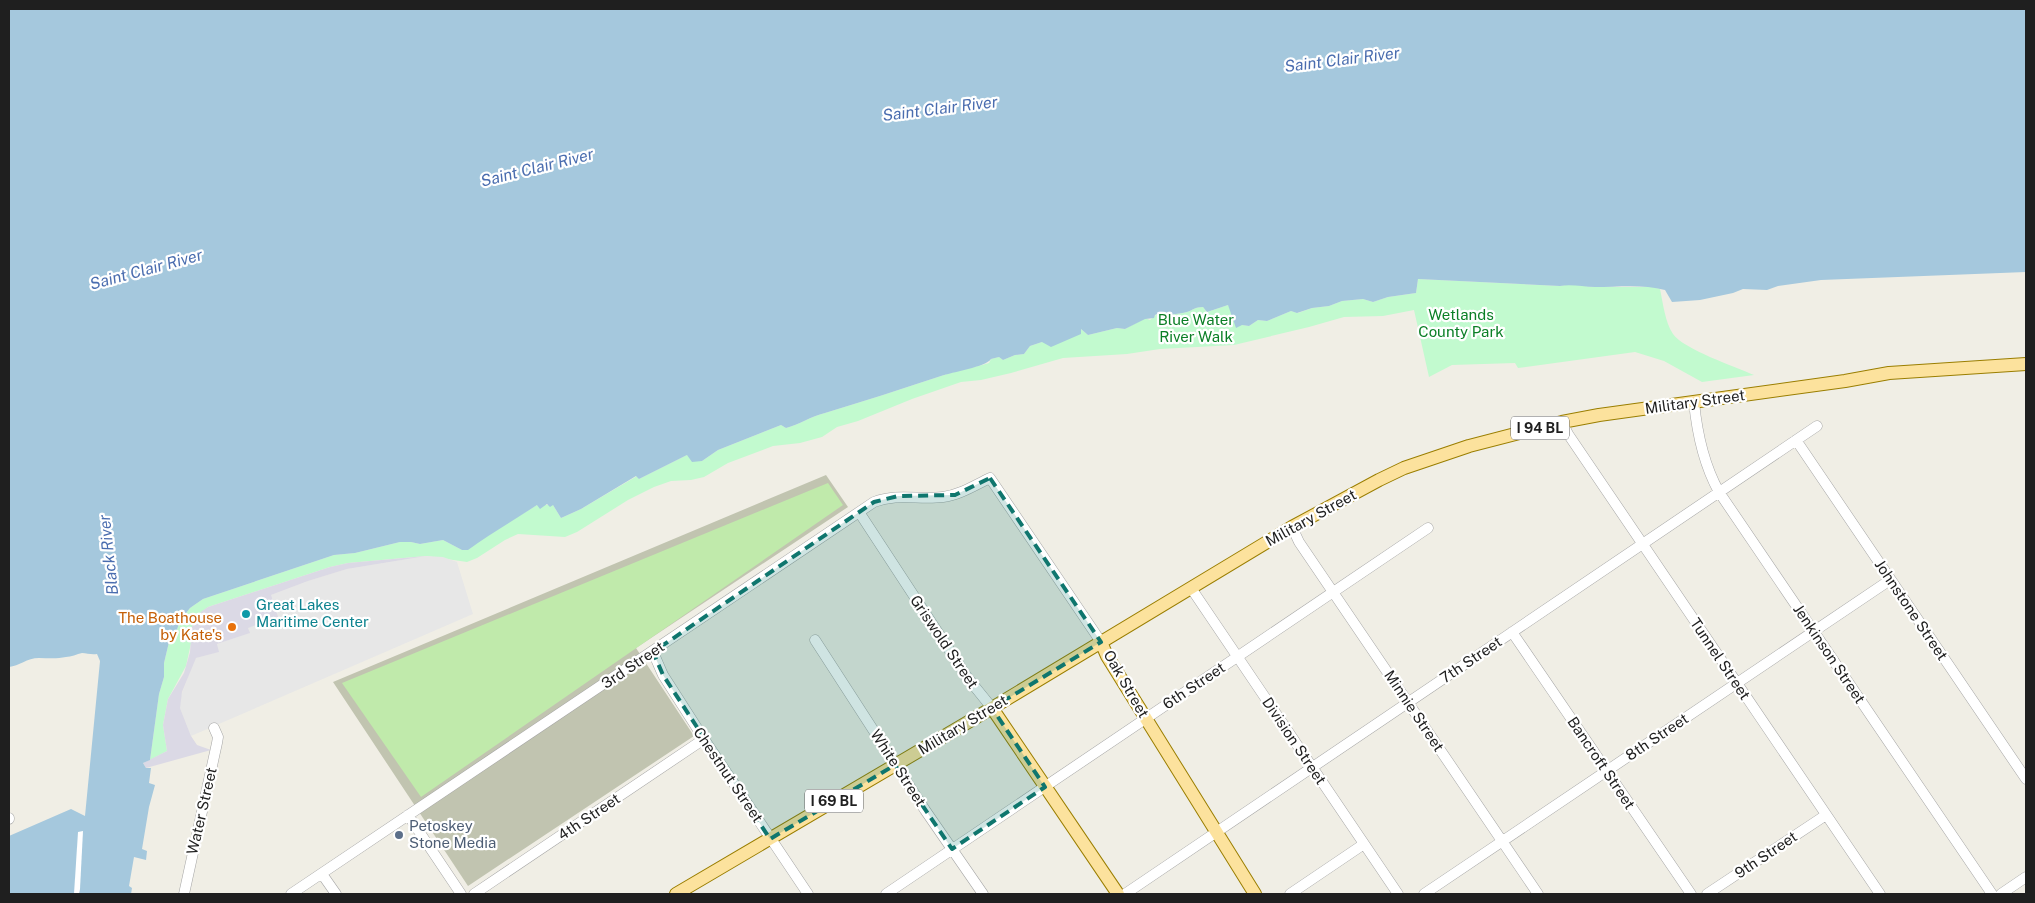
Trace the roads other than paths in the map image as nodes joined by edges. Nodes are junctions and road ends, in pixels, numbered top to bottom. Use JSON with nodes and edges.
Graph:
{"nodes":[{"id":1,"x":2026,"y":364,"type":"edge"},
{"id":2,"x":1694,"y":402,"type":"junction"},
{"id":3,"x":1562,"y":422,"type":"junction"},
{"id":4,"x":1817,"y":426,"type":"dead end"},
{"id":5,"x":1796,"y":440,"type":"junction"},
{"id":6,"x":990,"y":478,"type":"joint"},
{"id":7,"x":1719,"y":492,"type":"junction"},
{"id":8,"x":859,"y":512,"type":"junction"},
{"id":9,"x":1292,"y":528,"type":"junction"},
{"id":10,"x":1428,"y":528,"type":"dead end"},
{"id":11,"x":1642,"y":544,"type":"junction"},
{"id":12,"x":1890,"y":580,"type":"junction"},
{"id":13,"x":1191,"y":588,"type":"junction"},
{"id":14,"x":1333,"y":592,"type":"junction"},
{"id":15,"x":1512,"y":632,"type":"junction"},
{"id":16,"x":1813,"y":632,"type":"junction"},
{"id":17,"x":815,"y":640,"type":"dead end"},
{"id":18,"x":1101,"y":642,"type":"junction"},
{"id":19,"x":653,"y":652,"type":"junction"},
{"id":20,"x":1237,"y":657,"type":"junction"},
{"id":21,"x":1737,"y":683,"type":"junction"},
{"id":22,"x":1408,"y":702,"type":"junction"},
{"id":23,"x":992,"y":708,"type":"junction"},
{"id":24,"x":1146,"y":719,"type":"junction"},
{"id":25,"x":214,"y":728,"type":"dead end"},
{"id":26,"x":704,"y":739,"type":"junction"},
{"id":27,"x":895,"y":765,"type":"junction"},
{"id":28,"x":1312,"y":767,"type":"junction"},
{"id":29,"x":1606,"y":771,"type":"junction"},
{"id":30,"x":2026,"y":779,"type":"edge"},
{"id":31,"x":1045,"y":787,"type":"junction"},
{"id":32,"x":408,"y":815,"type":"junction"},
{"id":33,"x":1826,"y":815,"type":"junction"},
{"id":34,"x":1216,"y":833,"type":"junction"},
{"id":35,"x":770,"y":839,"type":"junction"},
{"id":36,"x":1502,"y":842,"type":"junction"},
{"id":37,"x":1364,"y":844,"type":"junction"},
{"id":38,"x":952,"y":849,"type":"junction"},
{"id":39,"x":322,"y":874,"type":"junction"},
{"id":40,"x":2026,"y":877,"type":"edge"},
{"id":41,"x":184,"y":894,"type":"edge"},
{"id":42,"x":291,"y":894,"type":"edge"},
{"id":43,"x":336,"y":894,"type":"edge"},
{"id":44,"x":461,"y":894,"type":"edge"},
{"id":45,"x":474,"y":894,"type":"edge"},
{"id":46,"x":676,"y":894,"type":"edge"},
{"id":47,"x":808,"y":894,"type":"edge"},
{"id":48,"x":886,"y":894,"type":"edge"},
{"id":49,"x":983,"y":894,"type":"edge"},
{"id":50,"x":1118,"y":894,"type":"edge"},
{"id":51,"x":1124,"y":894,"type":"edge"},
{"id":52,"x":1254,"y":894,"type":"edge"},
{"id":53,"x":1290,"y":894,"type":"edge"},
{"id":54,"x":1398,"y":894,"type":"edge"},
{"id":55,"x":1424,"y":894,"type":"edge"},
{"id":56,"x":1538,"y":894,"type":"edge"},
{"id":57,"x":1691,"y":894,"type":"edge"},
{"id":58,"x":1707,"y":894,"type":"edge"},
{"id":59,"x":1880,"y":894,"type":"edge"},
{"id":60,"x":1992,"y":894,"type":"edge"},
{"id":61,"x":2001,"y":894,"type":"edge"}],
"edges":[{"from":1,"to":2,"type":"main road","name":"Military Street","number":"I 94 BL"},
{"from":2,"to":3,"type":"main road","name":"Military Street","number":"I 94 BL"},
{"from":2,"to":7,"type":"street","name":"Jenkinson Street"},
{"from":3,"to":9,"type":"main road","name":"Military Street","number":"I 94 BL"},
{"from":3,"to":11,"type":"street","name":"Tunnel Street"},
{"from":4,"to":5,"type":"street","name":"7th Street"},
{"from":5,"to":7,"type":"street","name":"7th Street"},
{"from":5,"to":12,"type":"street","name":"Johnstone Street"},
{"from":6,"to":8,"type":"street","name":"3rd Street"},
{"from":6,"to":18,"type":"street","name":"Oak Street"},
{"from":7,"to":11,"type":"street","name":"7th Street"},
{"from":7,"to":16,"type":"street","name":"Jenkinson Street"},
{"from":8,"to":19,"type":"street","name":"3rd Street"},
{"from":8,"to":23,"type":"street","name":"Griswold Street"},
{"from":9,"to":13,"type":"main road","name":"Military Street","number":"I 94 BL"},
{"from":9,"to":14,"type":"street","name":"Minnie Street"},
{"from":10,"to":14,"type":"street","name":"6th Street"},
{"from":11,"to":15,"type":"street","name":"7th Street"},
{"from":11,"to":21,"type":"street","name":"Tunnel Street"},
{"from":12,"to":16,"type":"street","name":"8th Street"},
{"from":12,"to":30,"type":"street","name":"Johnstone Street"},
{"from":13,"to":18,"type":"main road","name":"Military Street","number":"I 94 BL"},
{"from":13,"to":20,"type":"street","name":"Division Street"},
{"from":14,"to":20,"type":"street","name":"6th Street"},
{"from":14,"to":22,"type":"street","name":"Minnie Street"},
{"from":15,"to":22,"type":"street","name":"7th Street"},
{"from":15,"to":29,"type":"street","name":"Bancroft Street"},
{"from":16,"to":21,"type":"street","name":"8th Street"},
{"from":16,"to":60,"type":"street","name":"Jenkinson Street"},
{"from":17,"to":27,"type":"street","name":"White Street"},
{"from":18,"to":23,"type":"main road","name":"Military Street","number":"I 69 BL"},
{"from":18,"to":24,"type":"main road","name":"Oak Street"},
{"from":19,"to":26,"type":"street","name":"Chestnut Street"},
{"from":19,"to":32,"type":"street","name":"3rd Street"},
{"from":20,"to":24,"type":"street","name":"6th Street"},
{"from":20,"to":28,"type":"street","name":"Division Street"},
{"from":21,"to":29,"type":"street","name":"8th Street"},
{"from":21,"to":33,"type":"street","name":"Tunnel Street"},
{"from":22,"to":28,"type":"street","name":"7th Street"},
{"from":22,"to":36,"type":"street","name":"Minnie Street"},
{"from":23,"to":27,"type":"main road","name":"Military Street","number":"I 69 BL"},
{"from":23,"to":31,"type":"main road","name":"Griswold Street"},
{"from":24,"to":31,"type":"street","name":"6th Street"},
{"from":24,"to":34,"type":"main road","name":"Oak Street"},
{"from":25,"to":41,"type":"street","name":"Water Street"},
{"from":26,"to":35,"type":"street","name":"Chestnut Street"},
{"from":26,"to":45,"type":"street","name":"4th Street"},
{"from":27,"to":35,"type":"main road","name":"Military Street","number":"I 69 BL"},
{"from":27,"to":38,"type":"street","name":"White Street"},
{"from":28,"to":34,"type":"street","name":"7th Street"},
{"from":28,"to":37,"type":"street","name":"Division Street"},
{"from":29,"to":36,"type":"street","name":"8th Street"},
{"from":29,"to":57,"type":"street","name":"Bancroft Street"},
{"from":31,"to":38,"type":"street","name":"6th Street"},
{"from":31,"to":50,"type":"main road","name":"Griswold Street"},
{"from":32,"to":39,"type":"street","name":"3rd Street"},
{"from":32,"to":44,"type":"street"},
{"from":33,"to":58,"type":"street","name":"9th Street"},
{"from":33,"to":59,"type":"street","name":"Tunnel Street"},
{"from":34,"to":51,"type":"street","name":"7th Street"},
{"from":34,"to":52,"type":"main road","name":"Oak Street"},
{"from":35,"to":46,"type":"main road","name":"Military Street","number":"I 69 BL"},
{"from":35,"to":47,"type":"street","name":"Chestnut Street"},
{"from":36,"to":55,"type":"street","name":"8th Street"},
{"from":36,"to":56,"type":"street","name":"Minnie Street"},
{"from":37,"to":53,"type":"street"},
{"from":37,"to":54,"type":"street","name":"Division Street"},
{"from":38,"to":48,"type":"street","name":"6th Street"},
{"from":38,"to":49,"type":"street","name":"White Street"},
{"from":39,"to":42,"type":"street","name":"3rd Street"},
{"from":39,"to":43,"type":"street"},
{"from":40,"to":61,"type":"street"}]}
